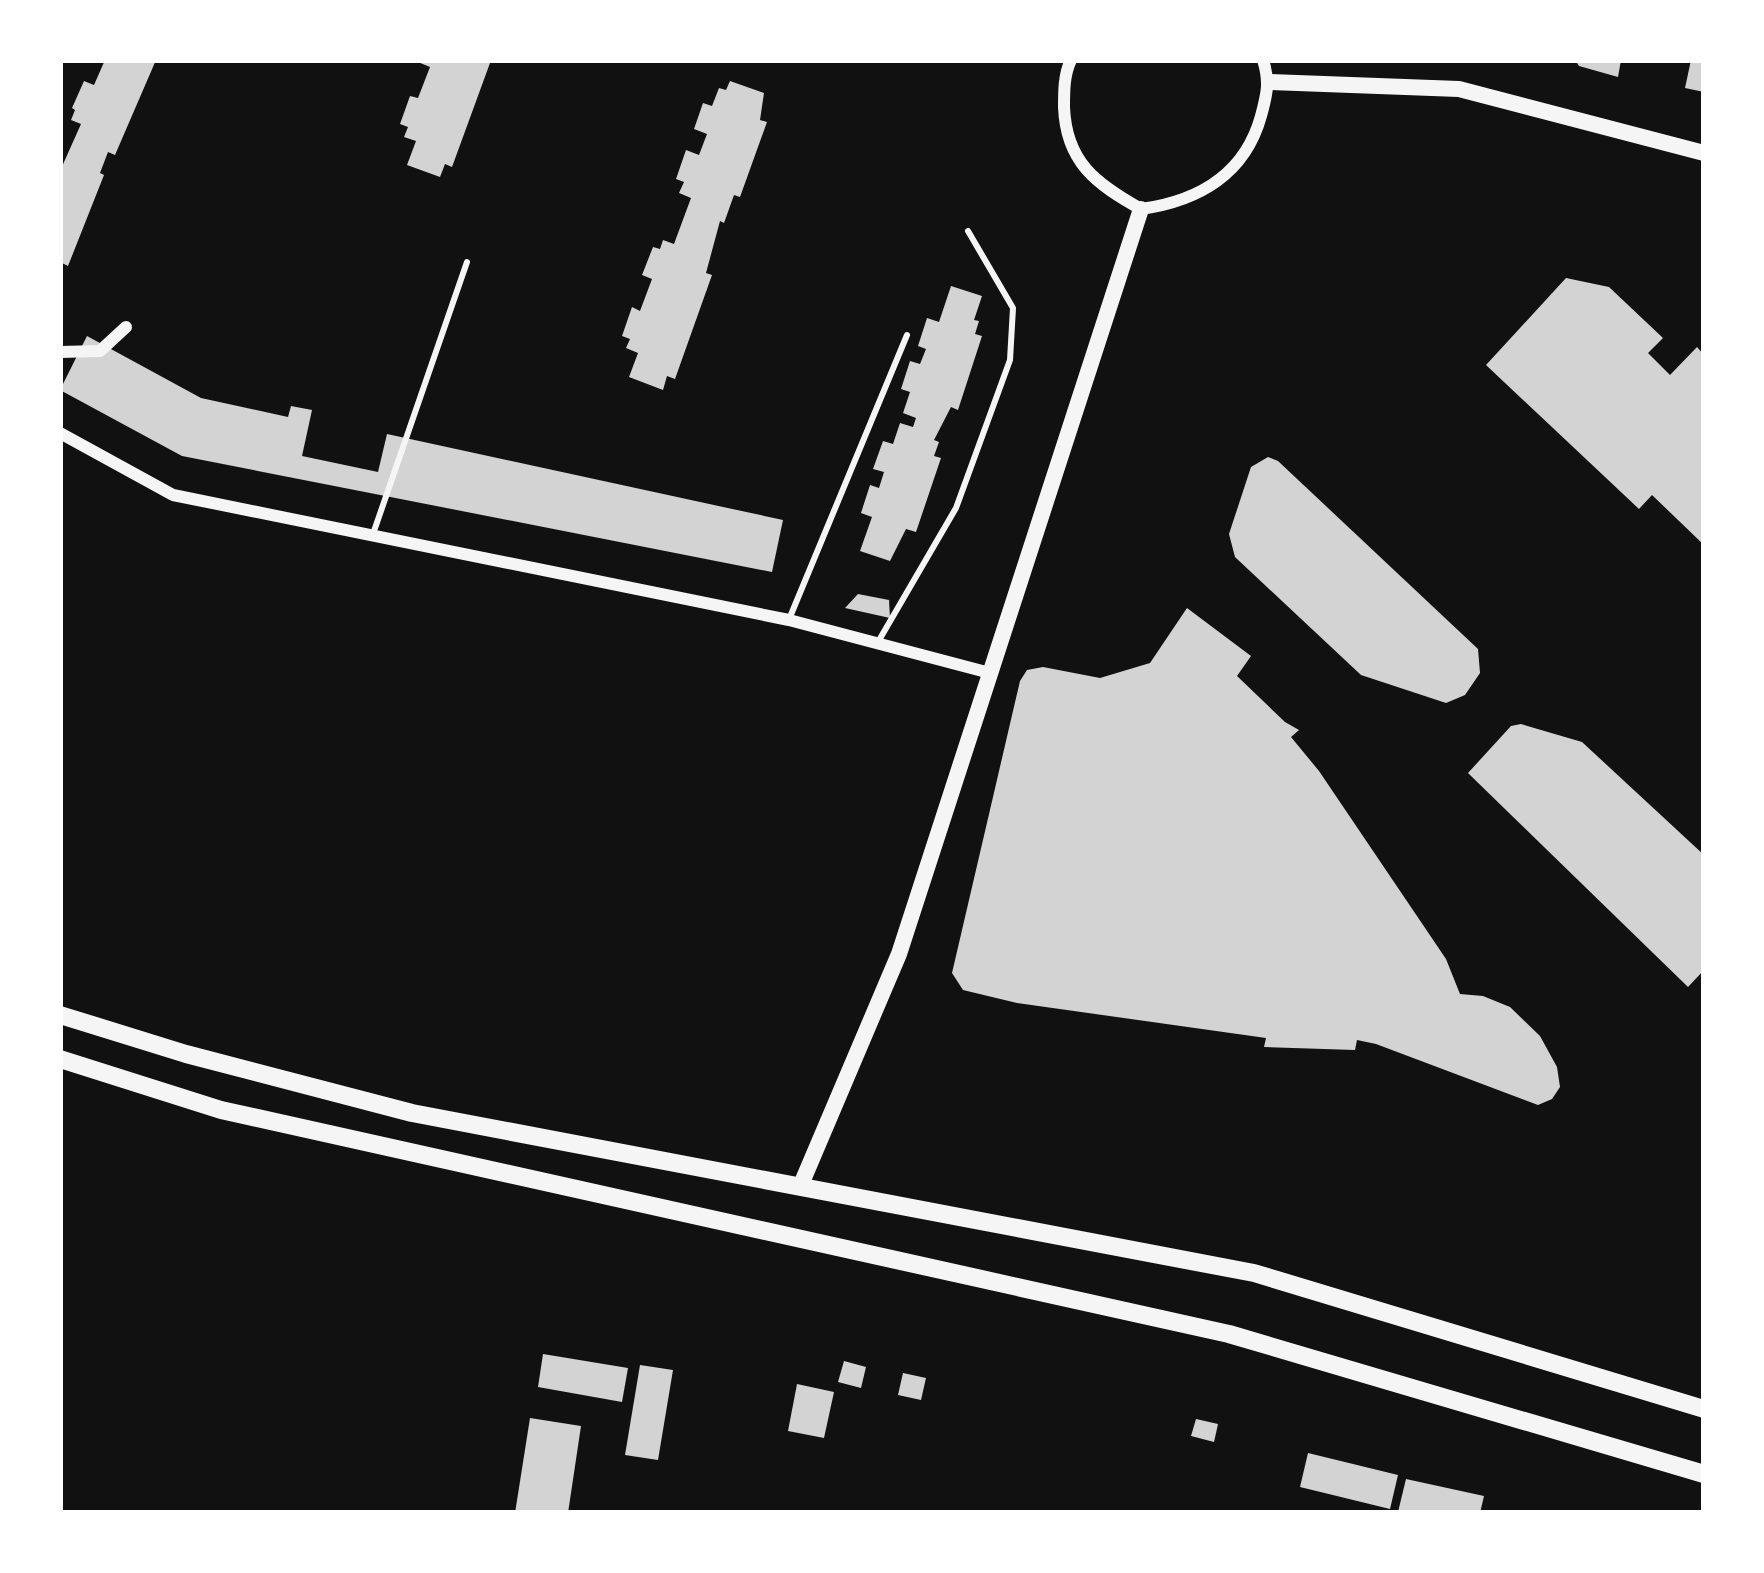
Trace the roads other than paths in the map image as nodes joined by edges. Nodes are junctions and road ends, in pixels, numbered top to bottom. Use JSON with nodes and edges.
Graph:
{"nodes":[{"id":1,"x":1071,"y":60,"type":"edge"},
{"id":2,"x":1263,"y":60,"type":"edge"},
{"id":3,"x":1270,"y":82,"type":"junction"},
{"id":4,"x":1704,"y":154,"type":"edge"},
{"id":5,"x":1141,"y":209,"type":"junction"},
{"id":6,"x":968,"y":231,"type":"dead end"},
{"id":7,"x":467,"y":262,"type":"dead end"},
{"id":8,"x":126,"y":327,"type":"dead end"},
{"id":9,"x":908,"y":335,"type":"dead end"},
{"id":10,"x":60,"y":352,"type":"edge"},
{"id":11,"x":60,"y":433,"type":"edge"},
{"id":12,"x":373,"y":534,"type":"junction"},
{"id":13,"x":789,"y":620,"type":"junction"},
{"id":14,"x":878,"y":642,"type":"junction"},
{"id":15,"x":990,"y":673,"type":"junction"},
{"id":16,"x":60,"y":1015,"type":"edge"},
{"id":17,"x":60,"y":1059,"type":"edge"},
{"id":18,"x":800,"y":1187,"type":"junction"},
{"id":19,"x":1704,"y":1409,"type":"edge"},
{"id":20,"x":1704,"y":1474,"type":"edge"}],
"edges":[{"from":1,"to":5,"type":"street"},
{"from":2,"to":3,"type":"street"},
{"from":3,"to":4,"type":"street"},
{"from":3,"to":5,"type":"street"},
{"from":5,"to":15,"type":"street"},
{"from":6,"to":14,"type":"lane"},
{"from":7,"to":12,"type":"lane"},
{"from":8,"to":10,"type":"street"},
{"from":9,"to":13,"type":"lane"},
{"from":11,"to":12,"type":"street"},
{"from":12,"to":13,"type":"street"},
{"from":13,"to":14,"type":"street"},
{"from":14,"to":15,"type":"street"},
{"from":15,"to":18,"type":"street"},
{"from":16,"to":18,"type":"main road"},
{"from":17,"to":20,"type":"main road"},
{"from":18,"to":19,"type":"main road"}]}
